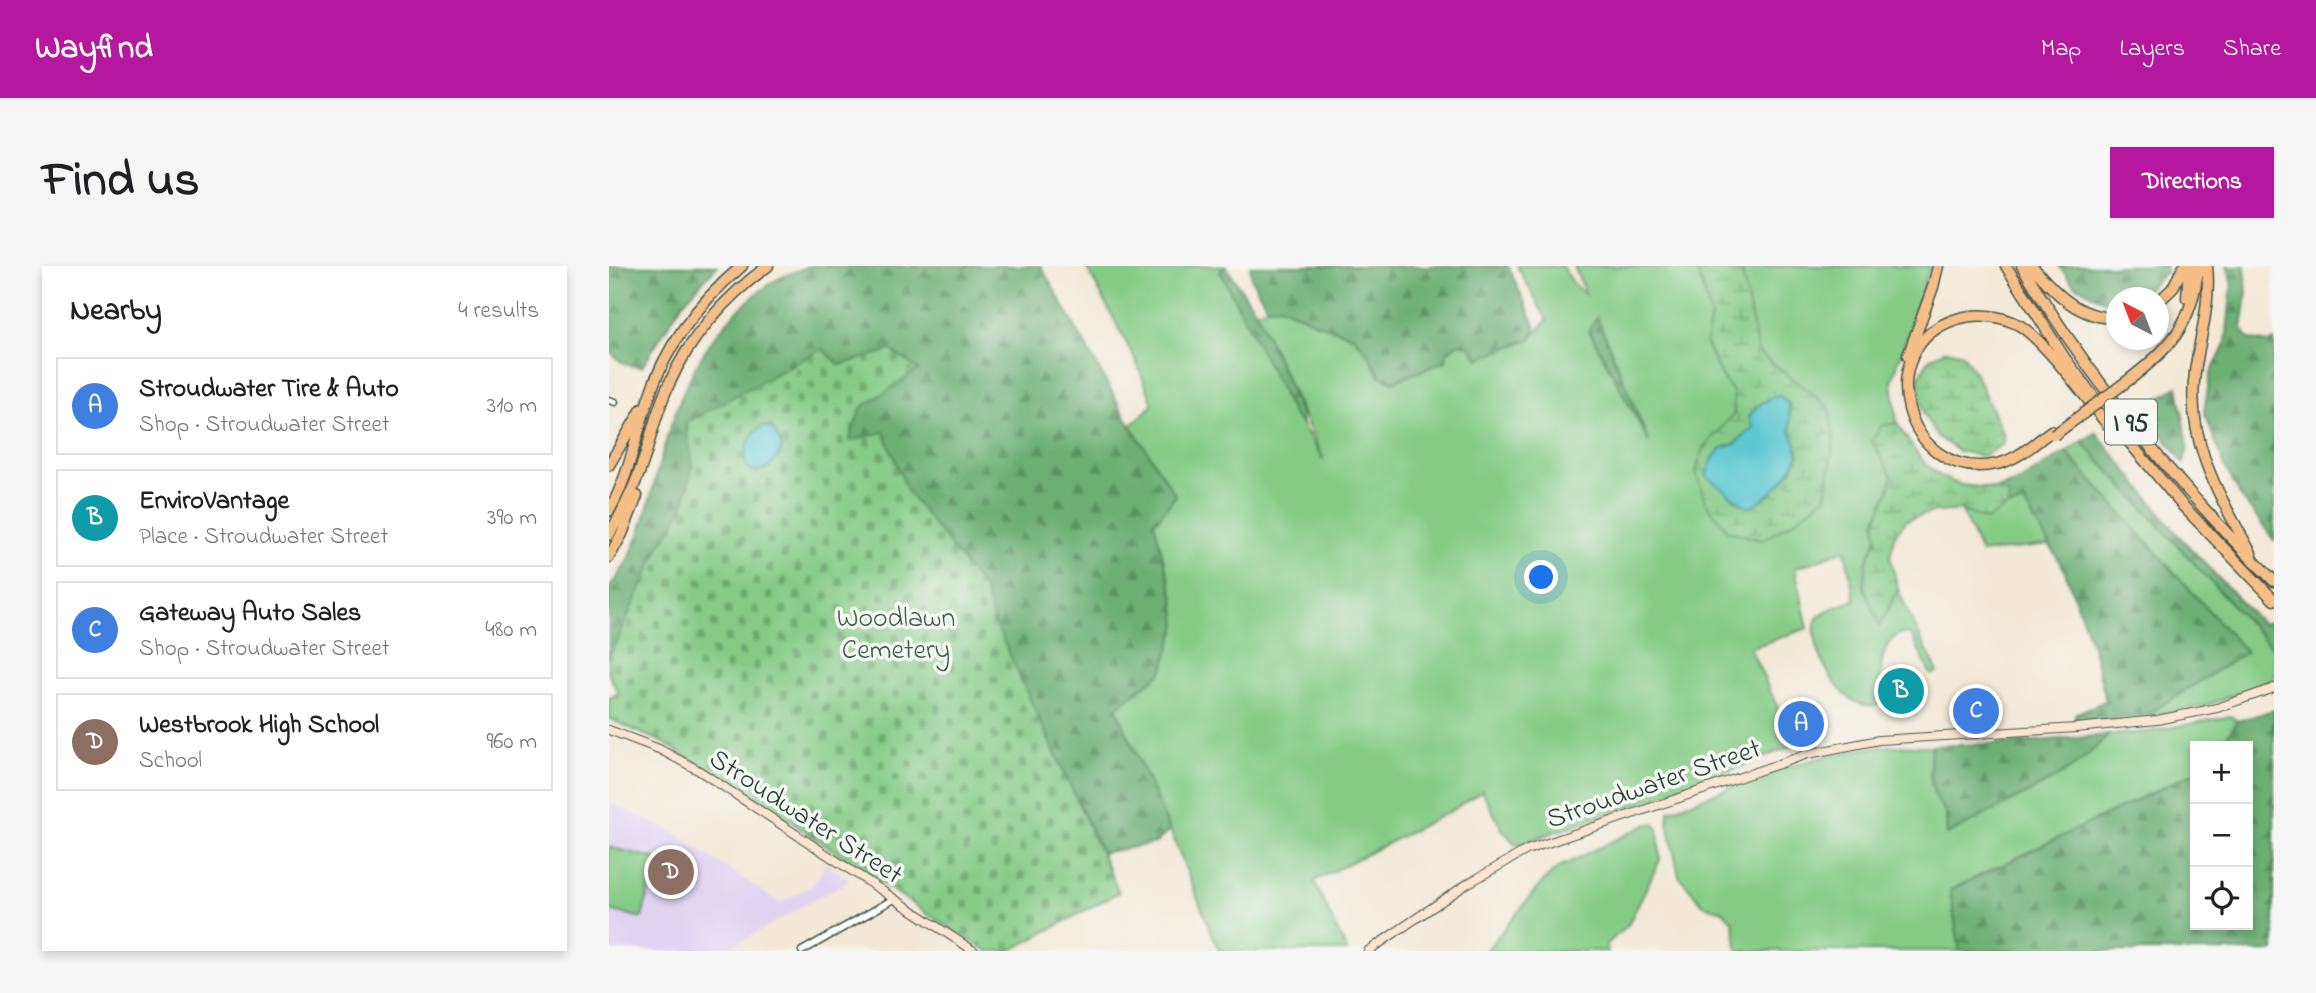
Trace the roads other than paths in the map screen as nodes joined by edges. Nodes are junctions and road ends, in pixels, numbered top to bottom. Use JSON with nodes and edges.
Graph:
{"nodes":[{"id":1,"x":742,"y":266,"type":"edge"},
{"id":2,"x":768,"y":266,"type":"edge"},
{"id":3,"x":1938,"y":266,"type":"edge"},
{"id":4,"x":2006,"y":266,"type":"edge"},
{"id":5,"x":2022,"y":266,"type":"edge"},
{"id":6,"x":2032,"y":266,"type":"edge"},
{"id":7,"x":2183,"y":266,"type":"edge"},
{"id":8,"x":2189,"y":266,"type":"edge"},
{"id":9,"x":2198,"y":266,"type":"edge"},
{"id":10,"x":2207,"y":266,"type":"edge"},
{"id":11,"x":2169,"y":292,"type":"edge"},
{"id":12,"x":2106,"y":317,"type":"edge"},
{"id":13,"x":2124,"y":379,"type":"junction"},
{"id":14,"x":647,"y":401,"type":"junction"},
{"id":15,"x":2117,"y":428,"type":"junction"},
{"id":16,"x":2053,"y":433,"type":"junction"},
{"id":17,"x":645,"y":457,"type":"junction"},
{"id":18,"x":609,"y":465,"type":"edge"},
{"id":19,"x":609,"y":512,"type":"edge"},
{"id":20,"x":609,"y":535,"type":"edge"},
{"id":21,"x":609,"y":557,"type":"edge"},
{"id":22,"x":2258,"y":565,"type":"junction"},
{"id":23,"x":2274,"y":580,"type":"edge"},
{"id":24,"x":2274,"y":600,"type":"edge"},
{"id":25,"x":2274,"y":688,"type":"edge"},
{"id":26,"x":609,"y":730,"type":"edge"},
{"id":27,"x":894,"y":899,"type":"junction"},
{"id":28,"x":802,"y":951,"type":"edge"},
{"id":29,"x":974,"y":951,"type":"edge"},
{"id":30,"x":1368,"y":951,"type":"edge"}],
"edges":[{"from":1,"to":14,"type":"highway"},
{"from":2,"to":17,"type":"highway"},
{"from":3,"to":16,"type":"highway"},
{"from":4,"to":15,"type":"highway","number":"I 95"},
{"from":5,"to":22,"type":"highway","number":"I 95"},
{"from":6,"to":12,"type":"highway"},
{"from":7,"to":11,"type":"highway"},
{"from":8,"to":13,"type":"highway"},
{"from":9,"to":13,"type":"highway"},
{"from":10,"to":22,"type":"highway"},
{"from":13,"to":16,"type":"highway","bridge":true},
{"from":14,"to":18,"type":"highway"},
{"from":14,"to":19,"type":"highway"},
{"from":15,"to":16,"type":"highway"},
{"from":15,"to":24,"type":"highway","number":"I 95"},
{"from":17,"to":20,"type":"highway"},
{"from":17,"to":21,"type":"highway"},
{"from":22,"to":23,"type":"highway","number":"I 95"},
{"from":25,"to":30,"type":"main road","name":"Stroudwater Street"},
{"from":26,"to":27,"type":"main road","name":"Stroudwater Street"},
{"from":27,"to":28,"type":"street"},
{"from":27,"to":29,"type":"main road","name":"Stroudwater Street"}]}
